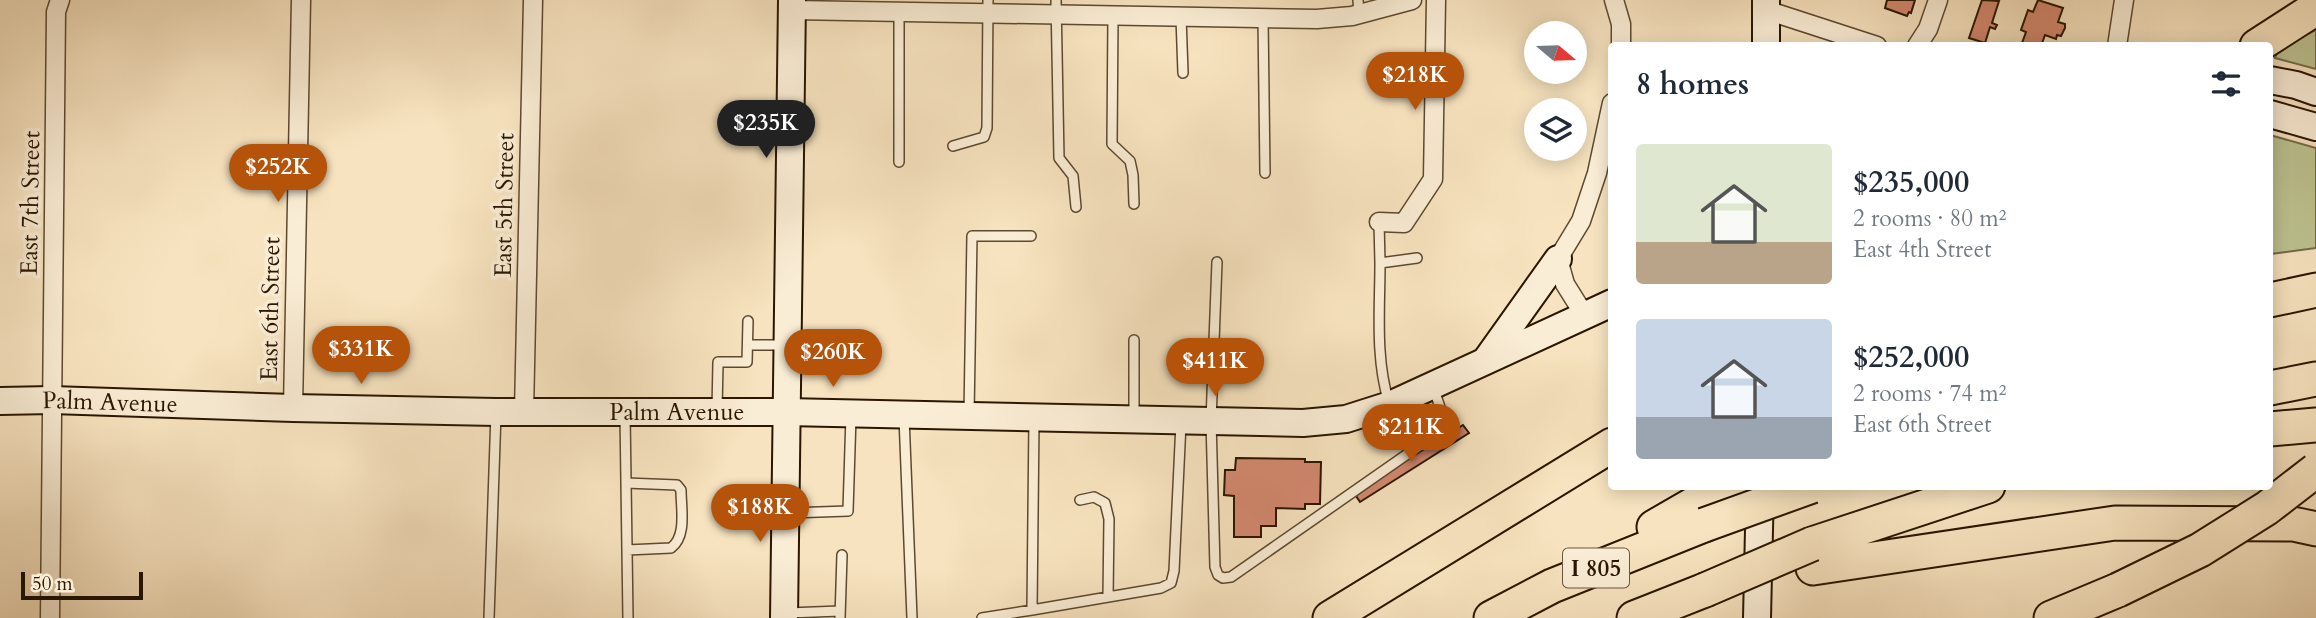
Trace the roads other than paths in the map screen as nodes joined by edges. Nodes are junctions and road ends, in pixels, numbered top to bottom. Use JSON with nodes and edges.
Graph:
{"nodes":[{"id":1,"x":60,"y":0,"type":"edge"},
{"id":2,"x":301,"y":0,"type":"edge"},
{"id":3,"x":533,"y":0,"type":"edge"},
{"id":4,"x":1412,"y":0,"type":"edge"},
{"id":5,"x":1436,"y":0,"type":"edge"},
{"id":6,"x":1614,"y":0,"type":"edge"},
{"id":7,"x":1938,"y":0,"type":"edge"},
{"id":8,"x":2124,"y":0,"type":"edge"},
{"id":9,"x":792,"y":5,"type":"edge"},
{"id":10,"x":1766,"y":5,"type":"edge"},
{"id":11,"x":988,"y":7,"type":"edge"},
{"id":12,"x":1056,"y":7,"type":"edge"},
{"id":13,"x":1358,"y":7,"type":"edge"},
{"id":14,"x":898,"y":12,"type":"junction"},
{"id":15,"x":1113,"y":15,"type":"junction"},
{"id":16,"x":2305,"y":15,"type":"edge"},
{"id":17,"x":1181,"y":17,"type":"junction"},
{"id":18,"x":1263,"y":18,"type":"junction"},
{"id":19,"x":1621,"y":42,"type":"edge"},
{"id":20,"x":1766,"y":42,"type":"edge"},
{"id":21,"x":1866,"y":42,"type":"edge"},
{"id":22,"x":1920,"y":42,"type":"edge"},
{"id":23,"x":2118,"y":42,"type":"edge"},
{"id":24,"x":2264,"y":42,"type":"edge"},
{"id":25,"x":1183,"y":73,"type":"dead end"},
{"id":26,"x":2273,"y":81,"type":"edge"},
{"id":27,"x":2316,"y":92,"type":"edge"},
{"id":28,"x":2273,"y":115,"type":"edge"},
{"id":29,"x":1608,"y":122,"type":"edge"},
{"id":30,"x":2316,"y":127,"type":"edge"},
{"id":31,"x":953,"y":146,"type":"dead end"},
{"id":32,"x":899,"y":162,"type":"dead end"},
{"id":33,"x":1265,"y":173,"type":"dead end"},
{"id":34,"x":1134,"y":204,"type":"dead end"},
{"id":35,"x":1076,"y":207,"type":"dead end"},
{"id":36,"x":1379,"y":222,"type":"joint"},
{"id":37,"x":1031,"y":236,"type":"dead end"},
{"id":38,"x":1417,"y":258,"type":"dead end"},
{"id":39,"x":1558,"y":259,"type":"junction"},
{"id":40,"x":1217,"y":262,"type":"dead end"},
{"id":41,"x":1380,"y":262,"type":"junction"},
{"id":42,"x":2316,"y":289,"type":"edge"},
{"id":43,"x":2273,"y":299,"type":"edge"},
{"id":44,"x":1608,"y":305,"type":"edge"},
{"id":45,"x":1585,"y":316,"type":"junction"},
{"id":46,"x":748,"y":321,"type":"dead end"},
{"id":47,"x":1134,"y":340,"type":"dead end"},
{"id":48,"x":748,"y":345,"type":"junction"},
{"id":49,"x":787,"y":345,"type":"junction"},
{"id":50,"x":1485,"y":362,"type":"junction"},
{"id":51,"x":2316,"y":379,"type":"edge"},
{"id":52,"x":1432,"y":386,"type":"junction"},
{"id":53,"x":2273,"y":387,"type":"edge"},
{"id":54,"x":52,"y":400,"type":"junction"},
{"id":55,"x":0,"y":401,"type":"edge"},
{"id":56,"x":1390,"y":405,"type":"junction"},
{"id":57,"x":293,"y":408,"type":"junction"},
{"id":58,"x":496,"y":412,"type":"junction"},
{"id":59,"x":524,"y":412,"type":"junction"},
{"id":60,"x":625,"y":412,"type":"junction"},
{"id":61,"x":717,"y":412,"type":"junction"},
{"id":62,"x":786,"y":412,"type":"junction"},
{"id":63,"x":851,"y":413,"type":"junction"},
{"id":64,"x":904,"y":414,"type":"junction"},
{"id":65,"x":970,"y":416,"type":"junction"},
{"id":66,"x":1034,"y":417,"type":"junction"},
{"id":67,"x":1134,"y":419,"type":"junction"},
{"id":68,"x":1181,"y":421,"type":"junction"},
{"id":69,"x":1212,"y":421,"type":"junction"},
{"id":70,"x":2316,"y":425,"type":"edge"},
{"id":71,"x":2273,"y":429,"type":"edge"},
{"id":72,"x":1608,"y":447,"type":"edge"},
{"id":73,"x":2316,"y":470,"type":"edge"},
{"id":74,"x":626,"y":483,"type":"junction"},
{"id":75,"x":1728,"y":490,"type":"edge"},
{"id":76,"x":1760,"y":490,"type":"edge"},
{"id":77,"x":1796,"y":490,"type":"edge"},
{"id":78,"x":1979,"y":490,"type":"edge"},
{"id":79,"x":1080,"y":499,"type":"dead end"},
{"id":80,"x":785,"y":513,"type":"junction"},
{"id":81,"x":1701,"y":513,"type":"junction"},
{"id":82,"x":2316,"y":528,"type":"edge"},
{"id":83,"x":627,"y":550,"type":"junction"},
{"id":84,"x":842,"y":555,"type":"dead end"},
{"id":85,"x":1813,"y":556,"type":"junction"},
{"id":86,"x":1108,"y":597,"type":"junction"},
{"id":87,"x":1032,"y":610,"type":"junction"},
{"id":88,"x":840,"y":615,"type":"edge"},
{"id":89,"x":783,"y":616,"type":"edge"},
{"id":90,"x":50,"y":618,"type":"edge"},
{"id":91,"x":489,"y":618,"type":"edge"},
{"id":92,"x":628,"y":618,"type":"edge"},
{"id":93,"x":912,"y":618,"type":"edge"},
{"id":94,"x":982,"y":618,"type":"edge"},
{"id":95,"x":1330,"y":618,"type":"edge"},
{"id":96,"x":1491,"y":618,"type":"edge"},
{"id":97,"x":1634,"y":618,"type":"edge"},
{"id":98,"x":1757,"y":618,"type":"edge"},
{"id":99,"x":2051,"y":618,"type":"edge"}],
"edges":[{"from":1,"to":54,"type":"street","name":"East 7th Street"},
{"from":2,"to":57,"type":"street","name":"East 6th Street"},
{"from":3,"to":59,"type":"street","name":"East 5th Street"},
{"from":4,"to":13,"type":"street"},
{"from":5,"to":36,"type":"street"},
{"from":6,"to":19,"type":"street"},
{"from":7,"to":22,"type":"street"},
{"from":8,"to":23,"type":"street"},
{"from":9,"to":14,"type":"street"},
{"from":9,"to":49,"type":"street"},
{"from":10,"to":20,"type":"street"},
{"from":10,"to":21,"type":"street"},
{"from":11,"to":12,"type":"street"},
{"from":11,"to":14,"type":"street"},
{"from":11,"to":31,"type":"lane"},
{"from":12,"to":15,"type":"street"},
{"from":12,"to":35,"type":"lane"},
{"from":13,"to":18,"type":"street"},
{"from":14,"to":32,"type":"lane"},
{"from":15,"to":17,"type":"street"},
{"from":15,"to":34,"type":"lane"},
{"from":16,"to":24,"type":"highway"},
{"from":17,"to":18,"type":"street"},
{"from":17,"to":25,"type":"lane"},
{"from":18,"to":33,"type":"lane"},
{"from":26,"to":27,"type":"street"},
{"from":28,"to":30,"type":"street"},
{"from":29,"to":39,"type":"street"},
{"from":36,"to":41,"type":"lane"},
{"from":37,"to":65,"type":"lane"},
{"from":38,"to":41,"type":"lane"},
{"from":39,"to":45,"type":"street"},
{"from":39,"to":50,"type":"street"},
{"from":40,"to":69,"type":"lane"},
{"from":41,"to":56,"type":"lane"},
{"from":42,"to":43,"type":"highway"},
{"from":44,"to":45,"type":"street","name":"Palm Avenue"},
{"from":45,"to":50,"type":"street","name":"Palm Avenue"},
{"from":46,"to":48,"type":"lane"},
{"from":47,"to":67,"type":"lane"},
{"from":48,"to":49,"type":"lane"},
{"from":48,"to":61,"type":"lane"},
{"from":49,"to":62,"type":"street"},
{"from":50,"to":52,"type":"street","name":"Palm Avenue"},
{"from":51,"to":53,"type":"highway"},
{"from":52,"to":56,"type":"street","name":"Palm Avenue"},
{"from":52,"to":69,"type":"lane"},
{"from":54,"to":55,"type":"street","name":"Palm Avenue"},
{"from":54,"to":57,"type":"street","name":"Palm Avenue"},
{"from":54,"to":90,"type":"street","name":"East 7th Street"},
{"from":56,"to":69,"type":"street","name":"Palm Avenue"},
{"from":57,"to":58,"type":"street","name":"Palm Avenue"},
{"from":58,"to":59,"type":"street","name":"Palm Avenue"},
{"from":58,"to":91,"type":"lane"},
{"from":59,"to":60,"type":"street","name":"Palm Avenue"},
{"from":60,"to":61,"type":"street","name":"Palm Avenue"},
{"from":60,"to":74,"type":"lane"},
{"from":61,"to":62,"type":"street","name":"Palm Avenue"},
{"from":62,"to":63,"type":"street","name":"Palm Avenue"},
{"from":62,"to":80,"type":"street"},
{"from":63,"to":64,"type":"street","name":"Palm Avenue"},
{"from":63,"to":80,"type":"lane"},
{"from":64,"to":65,"type":"street","name":"Palm Avenue"},
{"from":64,"to":93,"type":"lane"},
{"from":65,"to":66,"type":"street","name":"Palm Avenue"},
{"from":66,"to":67,"type":"street","name":"Palm Avenue"},
{"from":66,"to":87,"type":"lane"},
{"from":67,"to":68,"type":"street","name":"Palm Avenue"},
{"from":68,"to":69,"type":"street","name":"Palm Avenue"},
{"from":68,"to":86,"type":"lane"},
{"from":70,"to":71,"type":"highway"},
{"from":72,"to":95,"type":"highway"},
{"from":73,"to":99,"type":"highway","bridge":true},
{"from":74,"to":83,"type":"lane"},
{"from":74,"to":83,"type":"lane"},
{"from":75,"to":81,"type":"highway"},
{"from":76,"to":98,"type":"street"},
{"from":77,"to":81,"type":"highway","number":"I 805","bridge":true},
{"from":78,"to":85,"type":"highway"},
{"from":79,"to":86,"type":"lane"},
{"from":80,"to":89,"type":"street"},
{"from":81,"to":96,"type":"highway","number":"I 805"},
{"from":82,"to":85,"type":"highway"},
{"from":83,"to":92,"type":"lane"},
{"from":84,"to":88,"type":"lane"},
{"from":85,"to":97,"type":"highway","number":"I 805","bridge":true},
{"from":86,"to":87,"type":"lane"},
{"from":87,"to":94,"type":"lane"},
{"from":88,"to":89,"type":"lane"}]}
